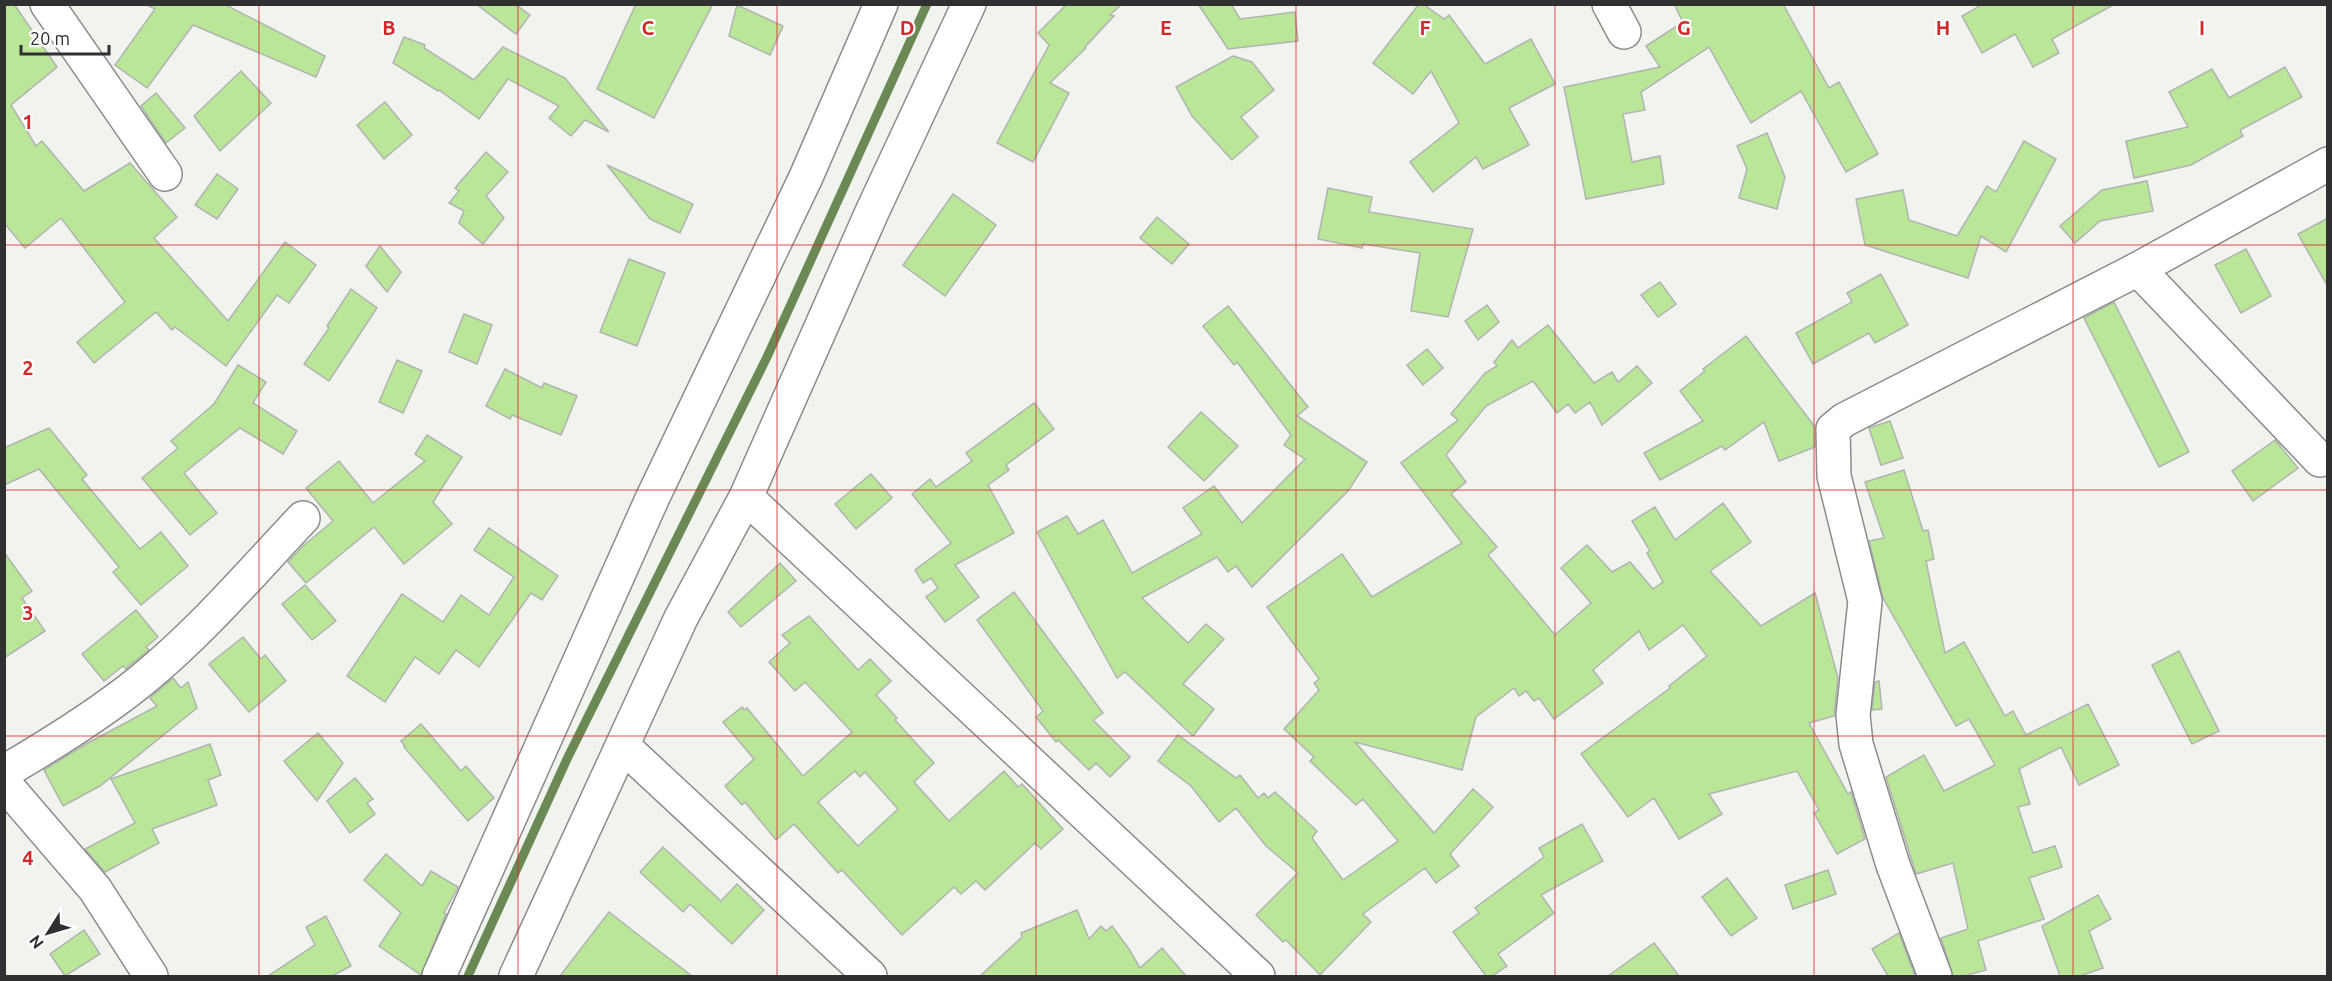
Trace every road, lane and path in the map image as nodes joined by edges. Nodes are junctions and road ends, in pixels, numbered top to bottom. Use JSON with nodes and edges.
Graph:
{"nodes":[{"id":1,"x":47,"y":4,"type":"edge"},
{"id":2,"x":881,"y":4,"type":"edge"},
{"id":3,"x":969,"y":4,"type":"edge"},
{"id":4,"x":2328,"y":164,"type":"edge"},
{"id":5,"x":165,"y":174,"type":"dead end"},
{"id":6,"x":2138,"y":269,"type":"junction"},
{"id":7,"x":2320,"y":460,"type":"dead end"},
{"id":8,"x":746,"y":497,"type":"junction"},
{"id":9,"x":303,"y":518,"type":"dead end"},
{"id":10,"x":623,"y":746,"type":"junction"},
{"id":11,"x":4,"y":772,"type":"edge"},
{"id":12,"x":4,"y":783,"type":"edge"},
{"id":13,"x":151,"y":976,"type":"edge"},
{"id":14,"x":439,"y":976,"type":"edge"},
{"id":15,"x":516,"y":976,"type":"edge"},
{"id":16,"x":870,"y":976,"type":"edge"},
{"id":17,"x":1258,"y":976,"type":"edge"},
{"id":18,"x":1935,"y":976,"type":"edge"}],
"edges":[{"from":1,"to":5,"type":"street"},
{"from":2,"to":14,"type":"street"},
{"from":3,"to":8,"type":"street"},
{"from":4,"to":6,"type":"street"},
{"from":6,"to":7,"type":"street"},
{"from":6,"to":18,"type":"street"},
{"from":8,"to":10,"type":"street"},
{"from":8,"to":17,"type":"street"},
{"from":9,"to":11,"type":"street"},
{"from":10,"to":15,"type":"street"},
{"from":10,"to":16,"type":"street"},
{"from":12,"to":13,"type":"street"}]}
